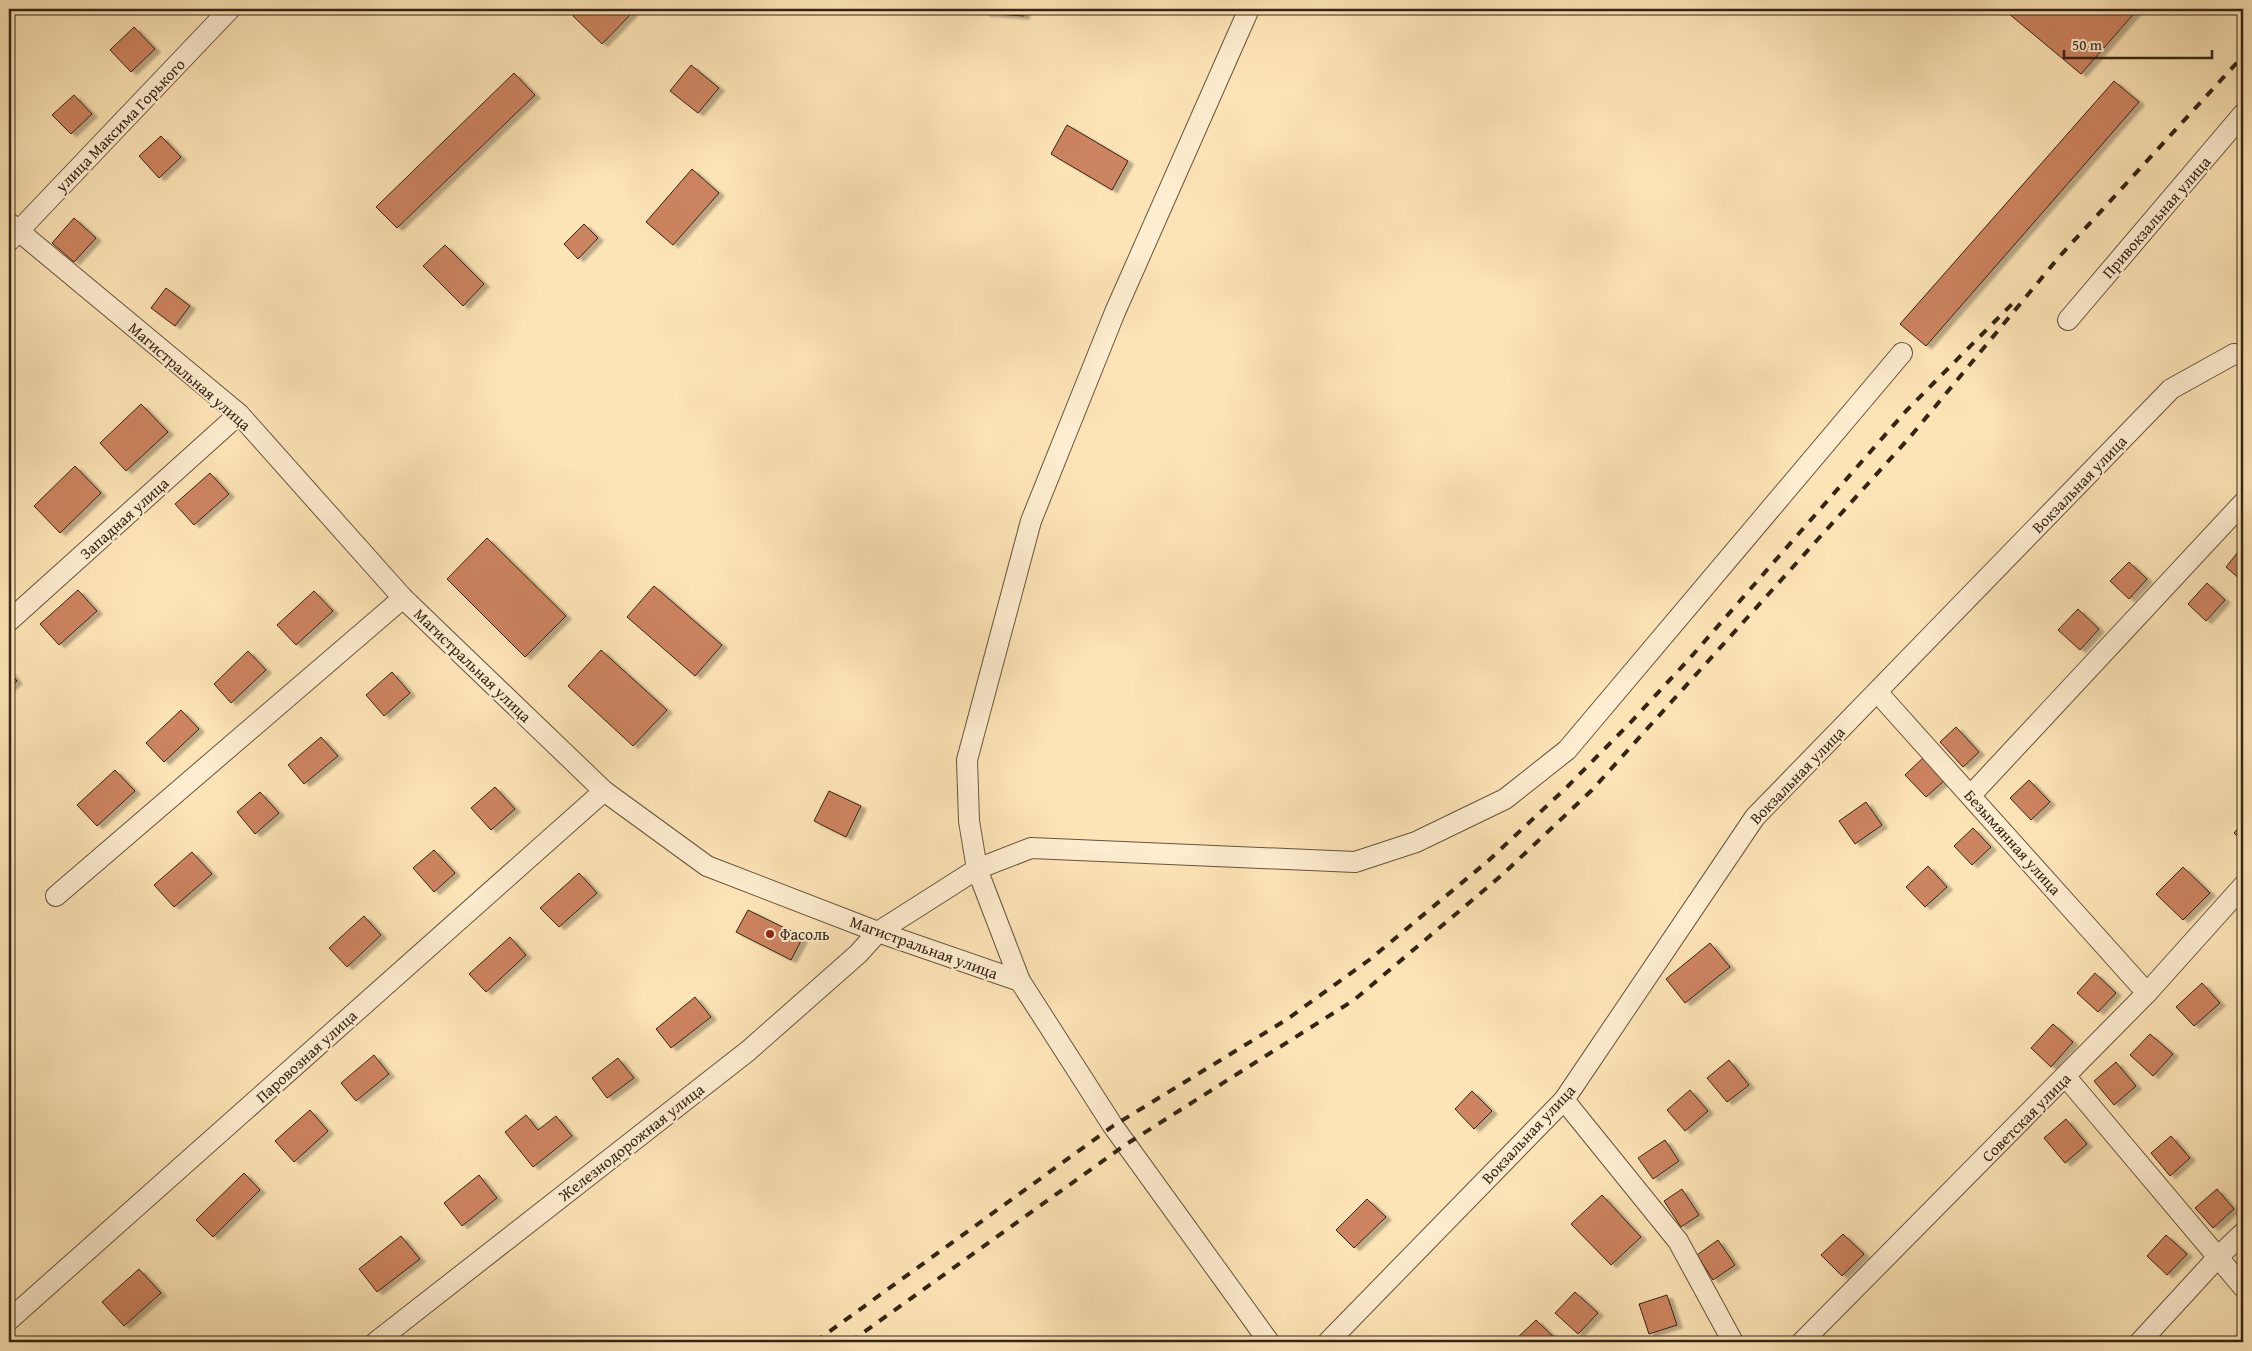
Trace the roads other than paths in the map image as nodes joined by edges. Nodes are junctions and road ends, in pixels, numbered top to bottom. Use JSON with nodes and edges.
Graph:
{"nodes":[{"id":1,"x":230,"y":9,"type":"edge"},
{"id":2,"x":1249,"y":9,"type":"edge"},
{"id":3,"x":2243,"y":114,"type":"edge"},
{"id":4,"x":12,"y":232,"type":"edge"},
{"id":5,"x":2068,"y":320,"type":"dead end"},
{"id":6,"x":1902,"y":353,"type":"dead end"},
{"id":7,"x":2243,"y":355,"type":"edge"},
{"id":8,"x":239,"y":414,"type":"junction"},
{"id":9,"x":2243,"y":503,"type":"edge"},
{"id":10,"x":403,"y":598,"type":"junction"},
{"id":11,"x":9,"y":621,"type":"edge"},
{"id":12,"x":1878,"y":692,"type":"junction"},
{"id":13,"x":604,"y":791,"type":"junction"},
{"id":14,"x":1971,"y":795,"type":"junction"},
{"id":15,"x":977,"y":870,"type":"junction"},
{"id":16,"x":2243,"y":886,"type":"edge"},
{"id":17,"x":56,"y":896,"type":"dead end"},
{"id":18,"x":878,"y":932,"type":"junction"},
{"id":19,"x":1020,"y":982,"type":"junction"},
{"id":20,"x":2147,"y":993,"type":"junction"},
{"id":21,"x":2066,"y":1077,"type":"junction"},
{"id":22,"x":1564,"y":1100,"type":"junction"},
{"id":23,"x":2243,"y":1233,"type":"edge"},
{"id":24,"x":2219,"y":1256,"type":"junction"},
{"id":25,"x":2243,"y":1287,"type":"edge"},
{"id":26,"x":9,"y":1320,"type":"edge"},
{"id":27,"x":376,"y":1342,"type":"edge"},
{"id":28,"x":1270,"y":1342,"type":"edge"},
{"id":29,"x":1328,"y":1342,"type":"edge"},
{"id":30,"x":1733,"y":1342,"type":"edge"},
{"id":31,"x":1802,"y":1342,"type":"edge"},
{"id":32,"x":2140,"y":1342,"type":"edge"}],
"edges":[{"from":1,"to":4,"type":"street","name":"улица Максима Горького"},
{"from":2,"to":15,"type":"street"},
{"from":3,"to":5,"type":"street","name":"Привокзальная улица"},
{"from":4,"to":8,"type":"street","name":"Магистральная улица"},
{"from":6,"to":15,"type":"street","name":"Железнодорожная улица"},
{"from":7,"to":12,"type":"street","name":"Вокзальная улица"},
{"from":8,"to":10,"type":"street","name":"Магистральная улица"},
{"from":8,"to":11,"type":"street","name":"Западная улица"},
{"from":9,"to":14,"type":"street"},
{"from":10,"to":13,"type":"street","name":"Магистральная улица"},
{"from":10,"to":17,"type":"street"},
{"from":12,"to":14,"type":"street","name":"Безымянная улица"},
{"from":12,"to":22,"type":"street","name":"Вокзальная улица"},
{"from":13,"to":18,"type":"street","name":"Магистральная улица"},
{"from":13,"to":26,"type":"street","name":"Паровозная улица"},
{"from":14,"to":20,"type":"street","name":"Безымянная улица"},
{"from":15,"to":18,"type":"street","name":"Железнодорожная улица"},
{"from":15,"to":19,"type":"street"},
{"from":16,"to":20,"type":"street","name":"Советская улица"},
{"from":18,"to":19,"type":"street","name":"Магистральная улица"},
{"from":18,"to":27,"type":"street","name":"Железнодорожная улица"},
{"from":19,"to":28,"type":"street"},
{"from":20,"to":21,"type":"street","name":"Советская улица"},
{"from":21,"to":24,"type":"street"},
{"from":21,"to":31,"type":"street","name":"Советская улица"},
{"from":22,"to":29,"type":"street","name":"Вокзальная улица"},
{"from":22,"to":30,"type":"street"},
{"from":23,"to":24,"type":"street"},
{"from":24,"to":25,"type":"street"},
{"from":24,"to":32,"type":"street"}]}
